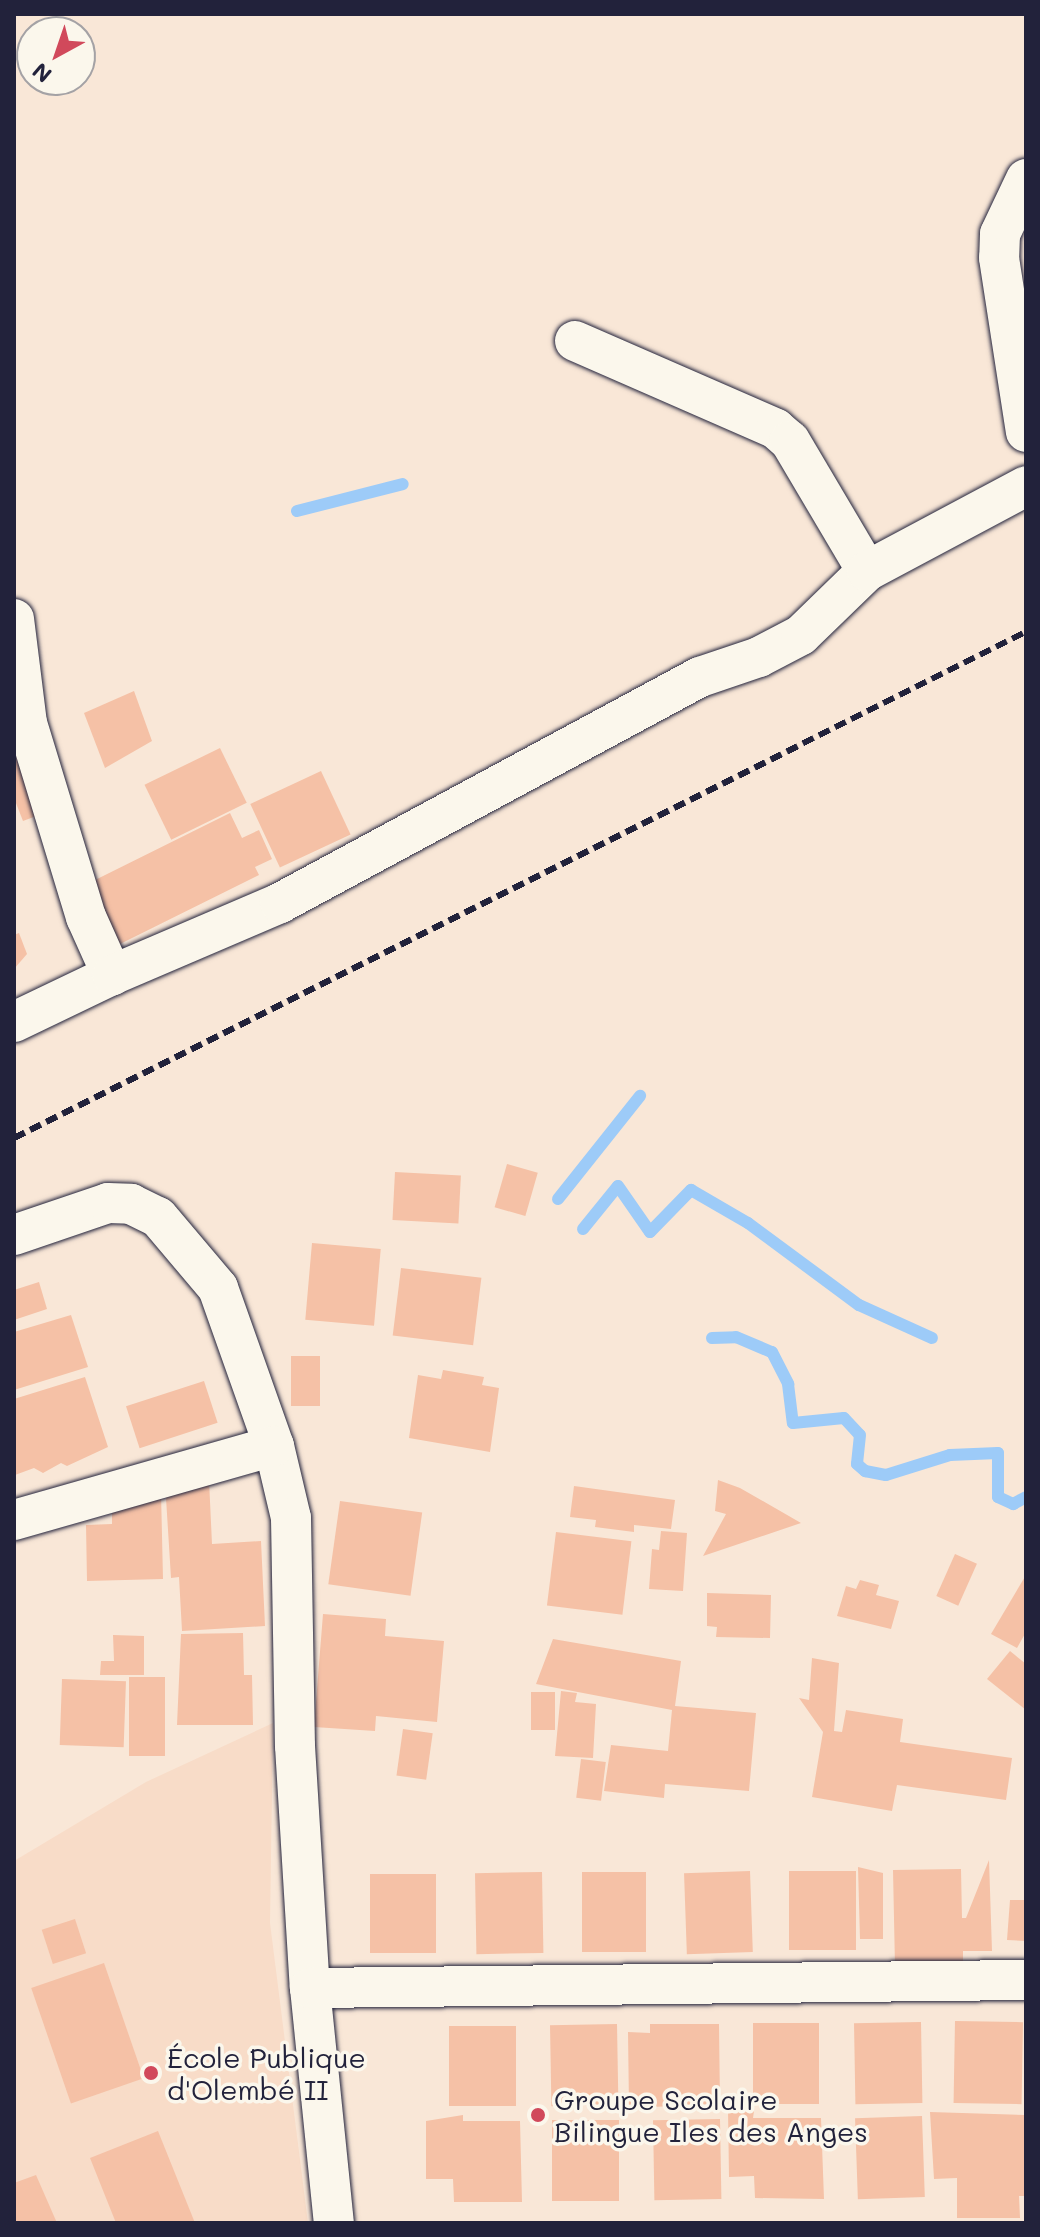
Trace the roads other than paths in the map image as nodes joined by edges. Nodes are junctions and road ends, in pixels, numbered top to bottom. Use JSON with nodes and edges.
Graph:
{"nodes":[{"id":1,"x":1026,"y":179,"type":"edge"},
{"id":2,"x":575,"y":341,"type":"dead end"},
{"id":3,"x":1026,"y":432,"type":"edge"},
{"id":4,"x":1026,"y":486,"type":"edge"},
{"id":5,"x":867,"y":571,"type":"junction"},
{"id":6,"x":14,"y":619,"type":"edge"},
{"id":7,"x":112,"y":975,"type":"junction"},
{"id":8,"x":14,"y":1022,"type":"edge"},
{"id":9,"x":14,"y":1235,"type":"edge"},
{"id":10,"x":274,"y":1446,"type":"junction"},
{"id":11,"x":14,"y":1520,"type":"edge"},
{"id":12,"x":1026,"y":1980,"type":"edge"},
{"id":13,"x":310,"y":1988,"type":"junction"},
{"id":14,"x":334,"y":2223,"type":"edge"}],
"edges":[{"from":1,"to":3,"type":"street"},
{"from":2,"to":5,"type":"street"},
{"from":4,"to":5,"type":"street"},
{"from":5,"to":7,"type":"street"},
{"from":6,"to":7,"type":"street"},
{"from":7,"to":8,"type":"street"},
{"from":9,"to":10,"type":"street"},
{"from":10,"to":11,"type":"street"},
{"from":10,"to":13,"type":"street"},
{"from":12,"to":13,"type":"street"},
{"from":13,"to":14,"type":"street"}]}
